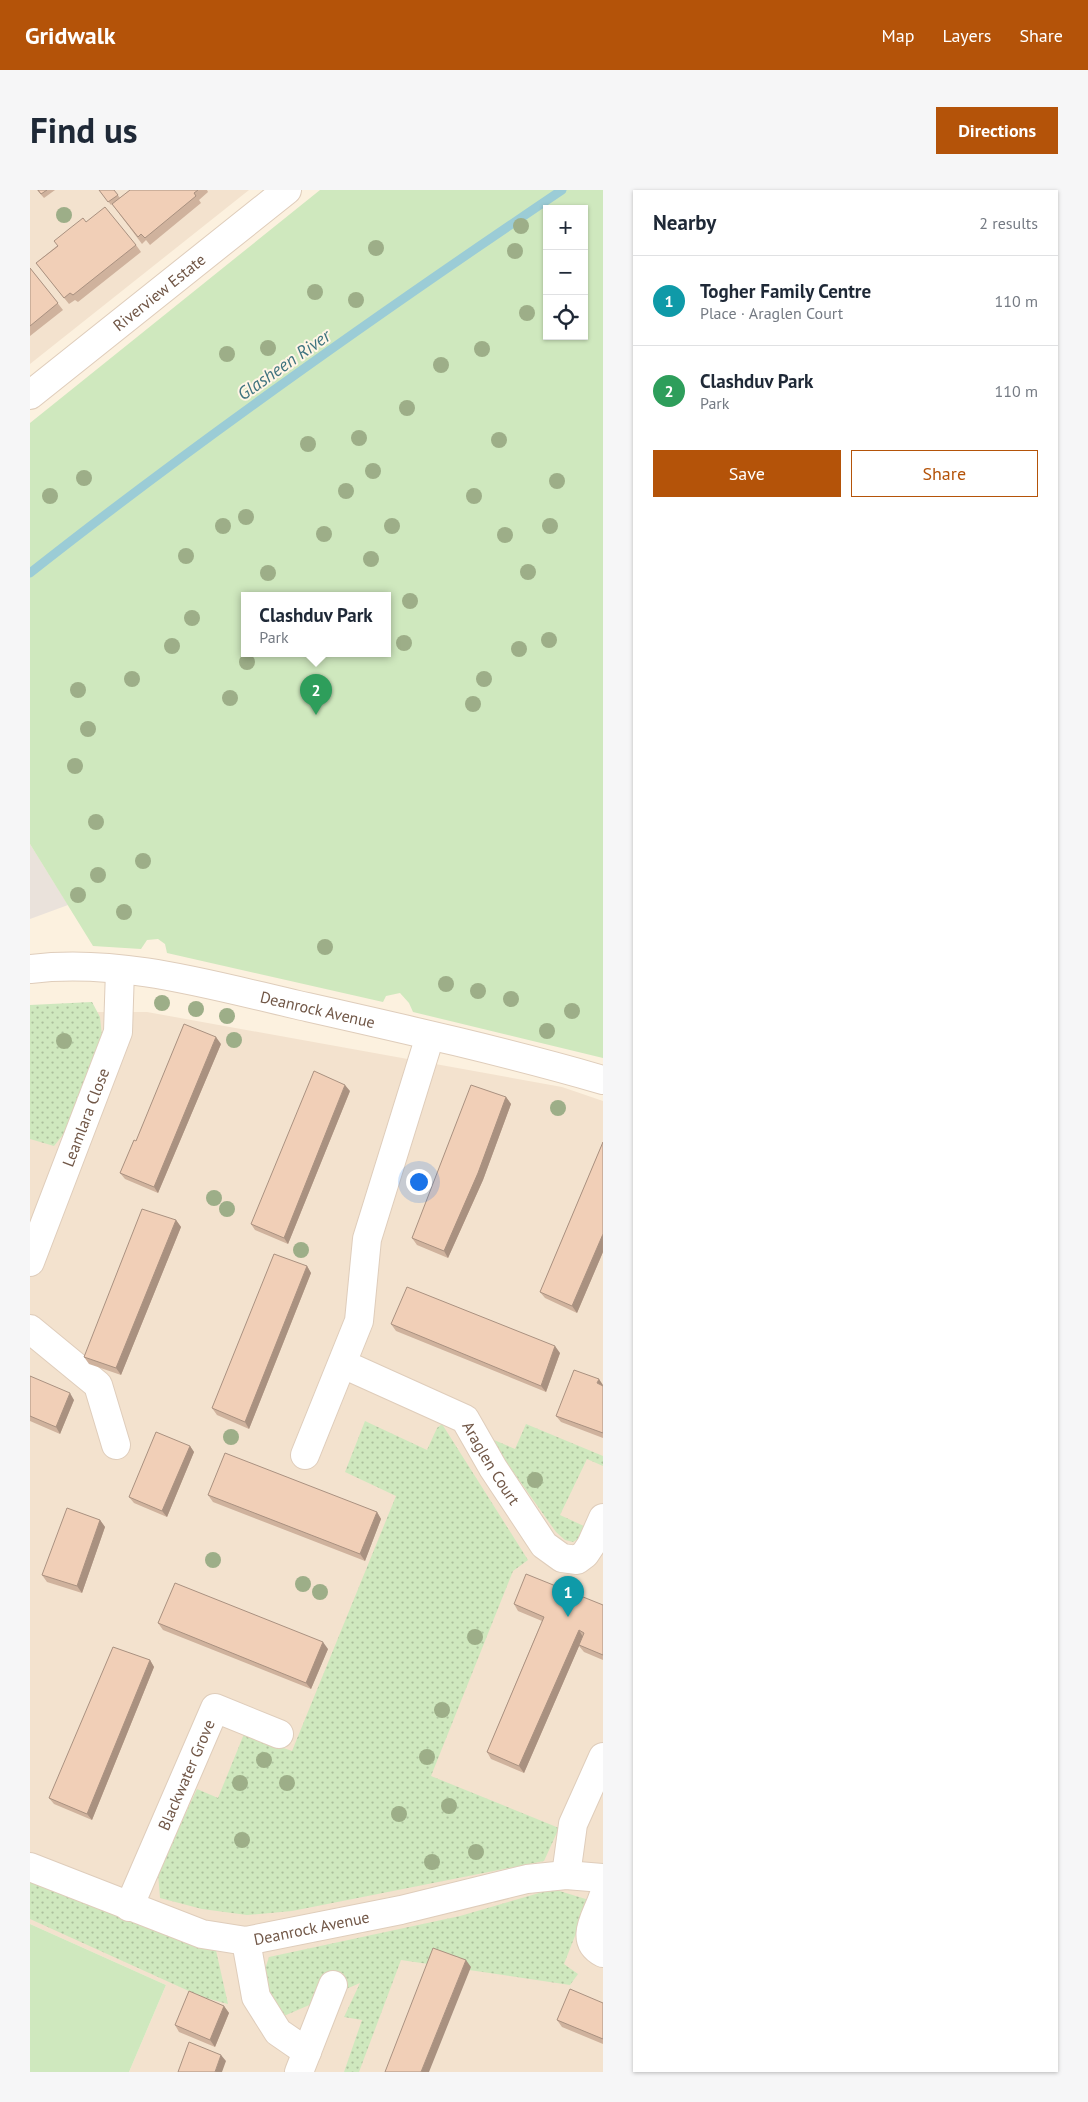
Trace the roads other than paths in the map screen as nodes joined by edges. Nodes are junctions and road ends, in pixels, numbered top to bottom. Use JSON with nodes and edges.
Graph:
{"nodes":[{"id":1,"x":287,"y":190,"type":"edge"},
{"id":2,"x":30,"y":395,"type":"edge"},
{"id":3,"x":30,"y":969,"type":"edge"},
{"id":4,"x":120,"y":970,"type":"junction"},
{"id":5,"x":430,"y":1036,"type":"junction"},
{"id":6,"x":603,"y":1080,"type":"edge"},
{"id":7,"x":30,"y":1262,"type":"edge"},
{"id":8,"x":30,"y":1329,"type":"edge"},
{"id":9,"x":342,"y":1364,"type":"junction"},
{"id":10,"x":116,"y":1445,"type":"dead end"},
{"id":11,"x":305,"y":1454,"type":"dead end"},
{"id":12,"x":603,"y":1518,"type":"edge"},
{"id":13,"x":279,"y":1734,"type":"dead end"},
{"id":14,"x":603,"y":1757,"type":"edge"},
{"id":15,"x":30,"y":1867,"type":"edge"},
{"id":16,"x":566,"y":1875,"type":"junction"},
{"id":17,"x":603,"y":1878,"type":"edge"},
{"id":18,"x":603,"y":1896,"type":"edge"},
{"id":19,"x":129,"y":1907,"type":"junction"},
{"id":20,"x":246,"y":1941,"type":"junction"},
{"id":21,"x":603,"y":1953,"type":"edge"},
{"id":22,"x":332,"y":1985,"type":"dead end"},
{"id":23,"x":303,"y":2062,"type":"edge"}],
"edges":[{"from":1,"to":2,"type":"street","name":"Riverview Estate"},
{"from":3,"to":4,"type":"street","name":"Deanrock Avenue"},
{"from":4,"to":5,"type":"street","name":"Deanrock Avenue"},
{"from":4,"to":7,"type":"street","name":"Leamlara Close"},
{"from":5,"to":6,"type":"street","name":"Deanrock Avenue"},
{"from":5,"to":9,"type":"street"},
{"from":8,"to":10,"type":"street"},
{"from":9,"to":11,"type":"street"},
{"from":9,"to":12,"type":"street","name":"Araglen Court"},
{"from":13,"to":19,"type":"street","name":"Blackwater Grove"},
{"from":14,"to":16,"type":"street"},
{"from":15,"to":19,"type":"street","name":"Deanrock Avenue"},
{"from":16,"to":17,"type":"street","name":"Deanrock Avenue"},
{"from":16,"to":20,"type":"street","name":"Deanrock Avenue"},
{"from":18,"to":21,"type":"street"},
{"from":19,"to":20,"type":"street","name":"Deanrock Avenue"},
{"from":20,"to":23,"type":"street"},
{"from":22,"to":23,"type":"street"}]}
